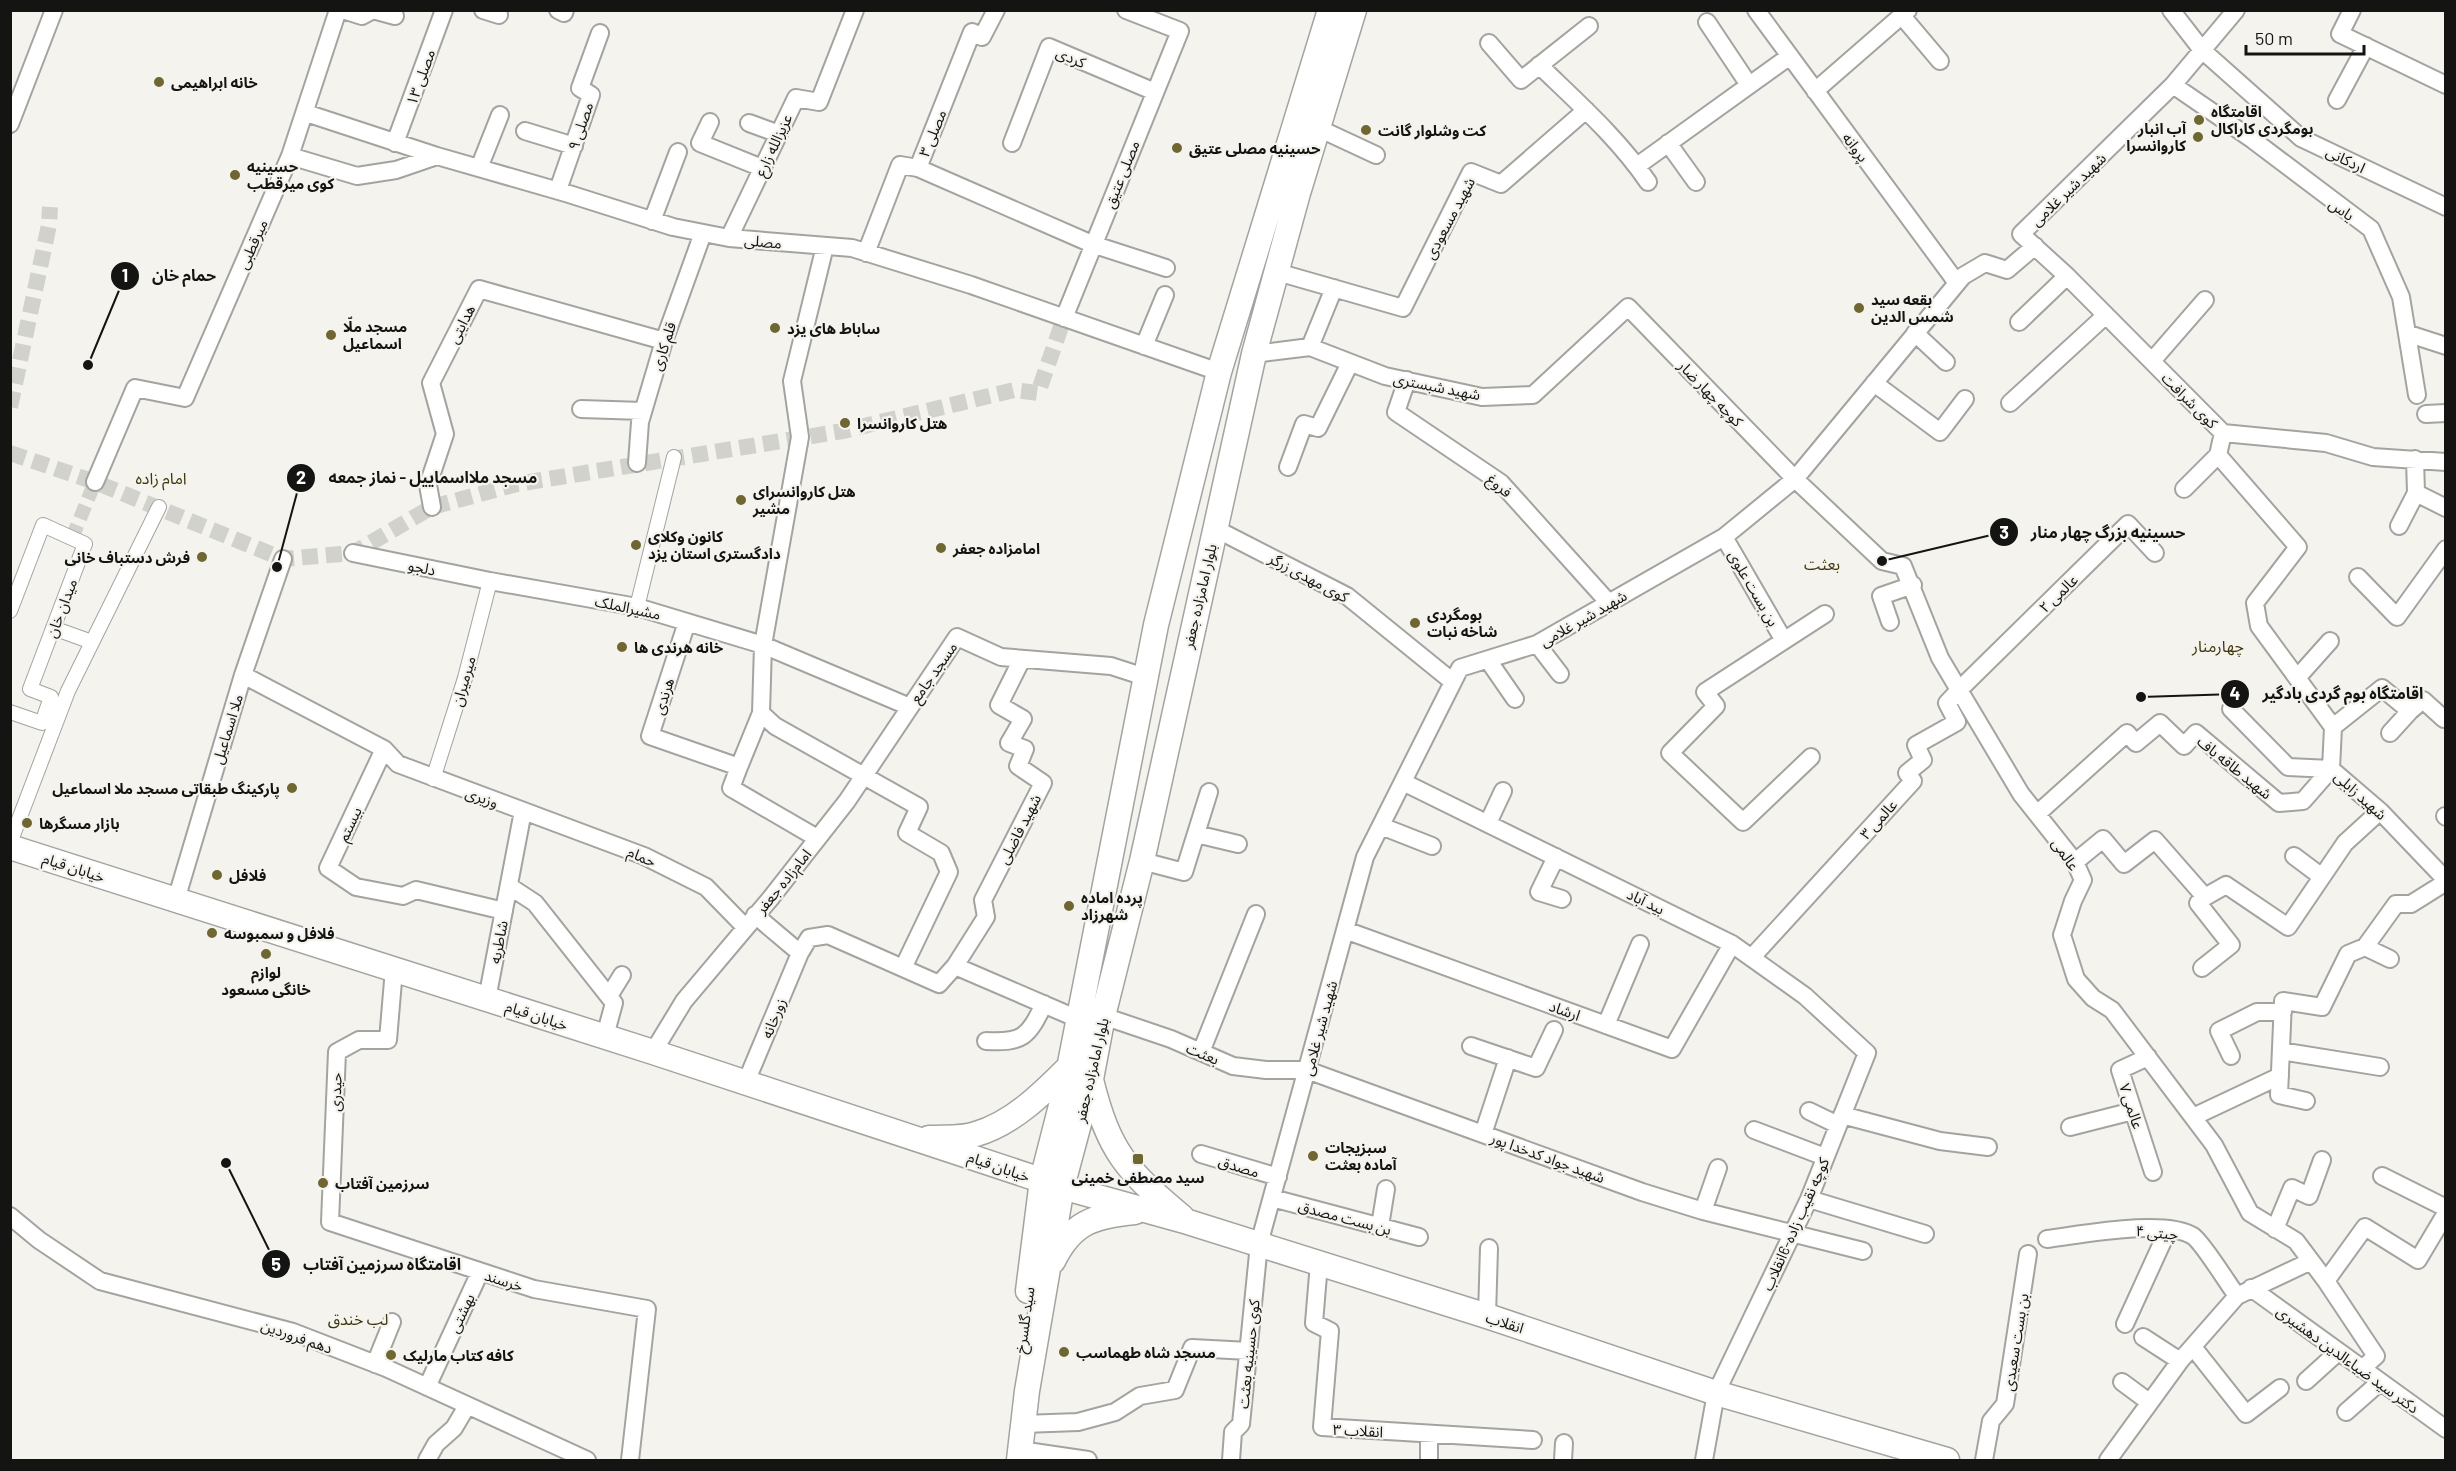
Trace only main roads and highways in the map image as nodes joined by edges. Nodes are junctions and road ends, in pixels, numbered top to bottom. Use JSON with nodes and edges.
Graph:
{"nodes":[{"id":1,"x":1330,"y":10,"type":"edge"},
{"id":2,"x":1354,"y":10,"type":"edge"},
{"id":3,"x":1288,"y":188,"type":"junction"},
{"id":4,"x":10,"y":845,"type":"edge"},
{"id":5,"x":1069,"y":1067,"type":"junction"},
{"id":6,"x":1080,"y":1089,"type":"junction"},
{"id":7,"x":917,"y":1138,"type":"junction"},
{"id":8,"x":1052,"y":1184,"type":"junction"},
{"id":9,"x":1148,"y":1211,"type":"junction"},
{"id":10,"x":1188,"y":1222,"type":"junction"},
{"id":11,"x":1046,"y":1274,"type":"junction"},
{"id":12,"x":1015,"y":1457,"type":"edge"},
{"id":13,"x":1947,"y":1461,"type":"edge"}],
"edges":[{"from":1,"to":3,"type":"main road","name":"بلوار امامزاده جعفر"},
{"from":2,"to":3,"type":"main road","name":"بلوار امامزاده جعفر"},
{"from":3,"to":5,"type":"main road","name":"بلوار امامزاده جعفر"},
{"from":3,"to":6,"type":"main road","name":"بلوار امامزاده جعفر"},
{"from":4,"to":7,"type":"main road","name":"خیابان قیام"},
{"from":5,"to":6,"type":"main road","name":"بلوار امامزاده جعفر"},
{"from":5,"to":7,"type":"main road"},
{"from":6,"to":8,"type":"main road","name":"بلوار امامزاده جعفر"},
{"from":6,"to":10,"type":"main road"},
{"from":7,"to":8,"type":"main road","name":"خیابان قیام"},
{"from":8,"to":9,"type":"main road","name":"انقلاب"},
{"from":8,"to":11,"type":"main road","name":"سید گلسرخ"},
{"from":8,"to":12,"type":"main road","name":"سید گلسرخ"},
{"from":9,"to":10,"type":"main road","name":"انقلاب"},
{"from":9,"to":11,"type":"main road"},
{"from":10,"to":13,"type":"main road","name":"انقلاب"},
{"from":11,"to":12,"type":"main road","name":"سید گلسرخ"}]}
